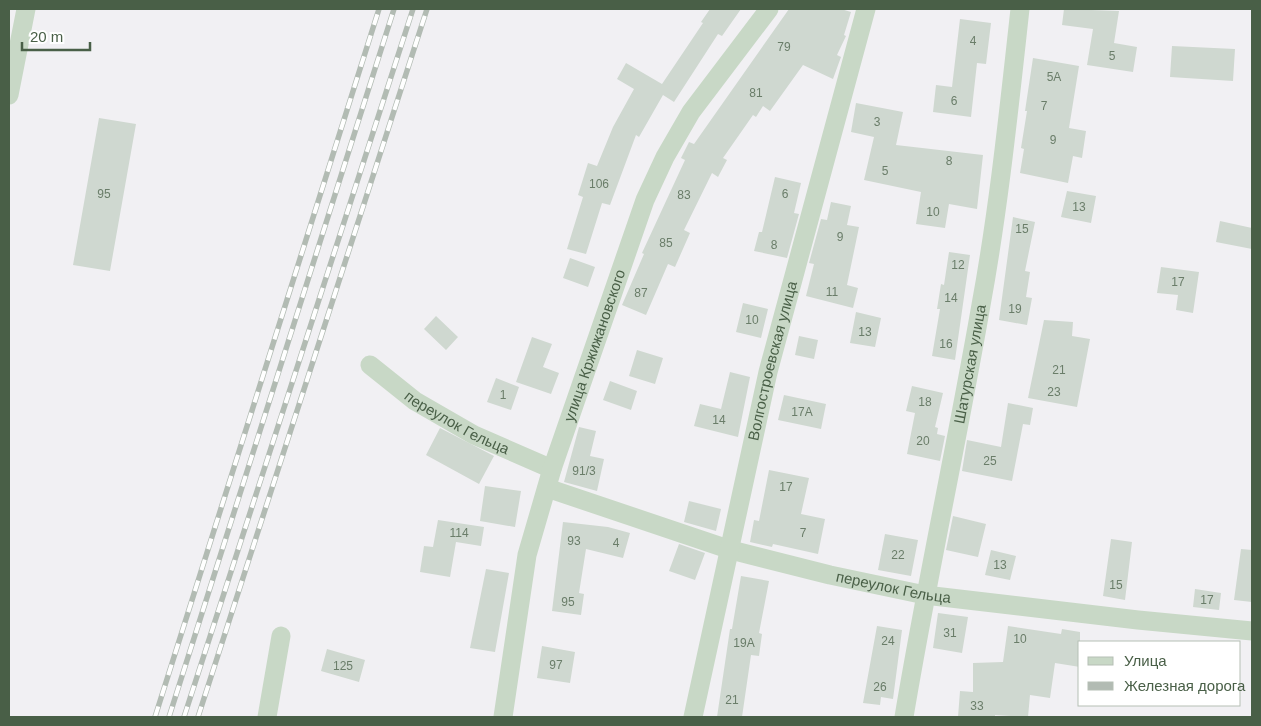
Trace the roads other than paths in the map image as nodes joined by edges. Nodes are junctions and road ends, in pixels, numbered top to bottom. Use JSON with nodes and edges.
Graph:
{"nodes":[{"id":1,"x":26,"y":9,"type":"edge"},
{"id":2,"x":769,"y":9,"type":"edge"},
{"id":3,"x":866,"y":9,"type":"edge"},
{"id":4,"x":1020,"y":9,"type":"edge"},
{"id":5,"x":9,"y":95,"type":"edge"},
{"id":6,"x":370,"y":365,"type":"dead end"},
{"id":7,"x":552,"y":469,"type":"junction"},
{"id":8,"x":546,"y":488,"type":"junction"},
{"id":9,"x":731,"y":550,"type":"junction"},
{"id":10,"x":925,"y":595,"type":"junction"},
{"id":11,"x":1252,"y":631,"type":"edge"},
{"id":12,"x":281,"y":636,"type":"dead end"},
{"id":13,"x":266,"y":717,"type":"edge"},
{"id":14,"x":503,"y":717,"type":"edge"},
{"id":15,"x":693,"y":717,"type":"edge"},
{"id":16,"x":904,"y":717,"type":"edge"}],
"edges":[{"from":1,"to":5,"type":"street"},
{"from":2,"to":7,"type":"street","name":"улица Кржижановского"},
{"from":3,"to":9,"type":"street","name":"Волгостроевская улица"},
{"from":4,"to":10,"type":"street","name":"Шатурская улица"},
{"from":6,"to":7,"type":"street","name":"переулок Гельца"},
{"from":7,"to":8,"type":"street","name":"улица Кржижановского"},
{"from":8,"to":9,"type":"street","name":"переулок Гельца"},
{"from":8,"to":14,"type":"street","name":"улица Кржижановского"},
{"from":9,"to":10,"type":"street","name":"переулок Гельца"},
{"from":9,"to":15,"type":"street","name":"Волгостроевская улица"},
{"from":10,"to":11,"type":"street","name":"переулок Гельца"},
{"from":10,"to":16,"type":"street","name":"Шатурская улица"},
{"from":12,"to":13,"type":"street"}]}
